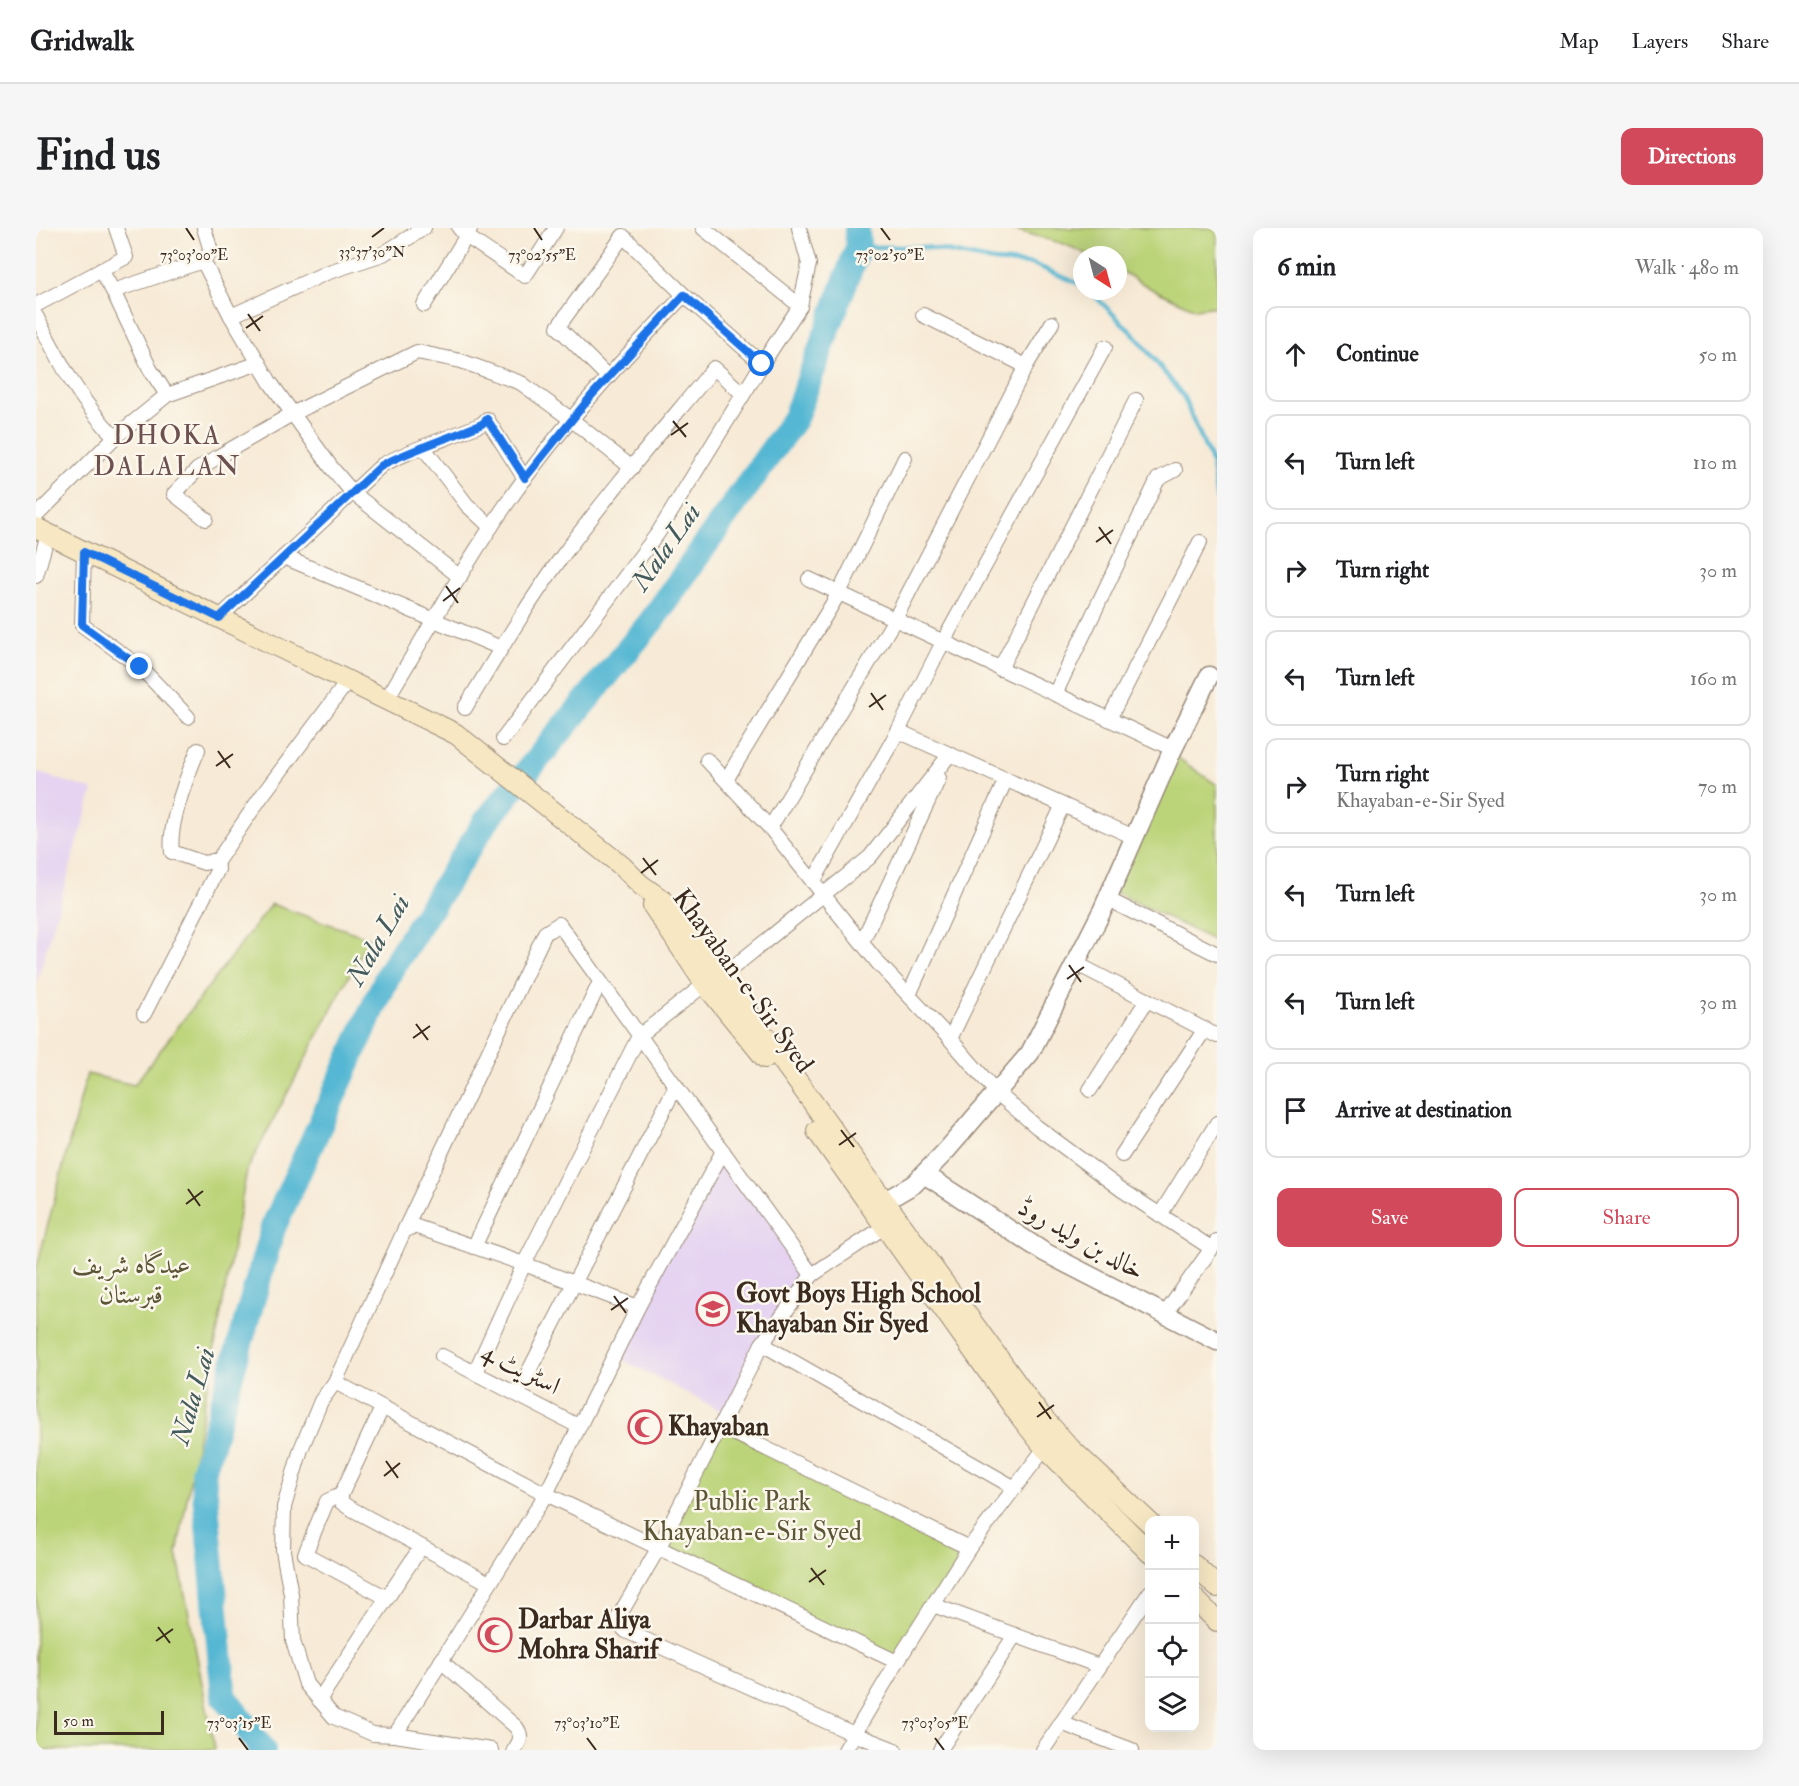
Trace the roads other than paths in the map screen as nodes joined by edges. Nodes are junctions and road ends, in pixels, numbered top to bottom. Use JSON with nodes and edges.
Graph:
{"nodes":[{"id":1,"x":116,"y":228,"type":"edge"},
{"id":2,"x":204,"y":228,"type":"edge"},
{"id":3,"x":424,"y":228,"type":"edge"},
{"id":4,"x":556,"y":228,"type":"edge"},
{"id":5,"x":703,"y":228,"type":"edge"},
{"id":6,"x":799,"y":228,"type":"edge"},
{"id":7,"x":465,"y":231,"type":"edge"},
{"id":8,"x":203,"y":261,"type":"junction"},
{"id":9,"x":101,"y":270,"type":"junction"},
{"id":10,"x":113,"y":291,"type":"junction"},
{"id":11,"x":684,"y":295,"type":"junction"},
{"id":12,"x":36,"y":305,"type":"edge"},
{"id":13,"x":424,"y":305,"type":"dead end"},
{"id":14,"x":800,"y":306,"type":"junction"},
{"id":15,"x":923,"y":315,"type":"dead end"},
{"id":16,"x":36,"y":316,"type":"edge"},
{"id":17,"x":231,"y":316,"type":"junction"},
{"id":18,"x":1052,"y":323,"type":"dead end"},
{"id":19,"x":1105,"y":347,"type":"dead end"},
{"id":20,"x":259,"y":363,"type":"junction"},
{"id":21,"x":762,"y":364,"type":"junction"},
{"id":22,"x":1026,"y":366,"type":"junction"},
{"id":23,"x":608,"y":377,"type":"junction"},
{"id":24,"x":743,"y":394,"type":"junction"},
{"id":25,"x":167,"y":395,"type":"junction"},
{"id":26,"x":1136,"y":400,"type":"dead end"},
{"id":27,"x":292,"y":414,"type":"junction"},
{"id":28,"x":572,"y":420,"type":"junction"},
{"id":29,"x":115,"y":437,"type":"junction"},
{"id":30,"x":423,"y":447,"type":"junction"},
{"id":31,"x":905,"y":458,"type":"dead end"},
{"id":32,"x":632,"y":468,"type":"junction"},
{"id":33,"x":1175,"y":470,"type":"dead end"},
{"id":34,"x":525,"y":478,"type":"junction"},
{"id":35,"x":353,"y":493,"type":"junction"},
{"id":36,"x":36,"y":516,"type":"edge"},
{"id":37,"x":206,"y":519,"type":"dead end"},
{"id":38,"x":491,"y":527,"type":"junction"},
{"id":39,"x":42,"y":531,"type":"edge"},
{"id":40,"x":1200,"y":542,"type":"dead end"},
{"id":41,"x":84,"y":552,"type":"junction"},
{"id":42,"x":284,"y":557,"type":"junction"},
{"id":43,"x":36,"y":576,"type":"edge"},
{"id":44,"x":460,"y":578,"type":"junction"},
{"id":45,"x":809,"y":579,"type":"dead end"},
{"id":46,"x":839,"y":593,"type":"junction"},
{"id":47,"x":219,"y":618,"type":"junction"},
{"id":48,"x":895,"y":619,"type":"junction"},
{"id":49,"x":434,"y":620,"type":"junction"},
{"id":50,"x":943,"y":642,"type":"junction"},
{"id":51,"x":501,"y":648,"type":"junction"},
{"id":52,"x":1000,"y":669,"type":"junction"},
{"id":53,"x":1209,"y":676,"type":"dead end"},
{"id":54,"x":348,"y":681,"type":"junction"},
{"id":55,"x":1055,"y":694,"type":"junction"},
{"id":56,"x":386,"y":700,"type":"junction"},
{"id":57,"x":465,"y":708,"type":"dead end"},
{"id":58,"x":189,"y":717,"type":"dead end"},
{"id":59,"x":1108,"y":719,"type":"junction"},
{"id":60,"x":898,"y":731,"type":"junction"},
{"id":61,"x":503,"y":739,"type":"dead end"},
{"id":62,"x":1173,"y":749,"type":"junction"},
{"id":63,"x":198,"y":750,"type":"dead end"},
{"id":64,"x":950,"y":754,"type":"junction"},
{"id":65,"x":707,"y":760,"type":"dead end"},
{"id":66,"x":726,"y":780,"type":"junction"},
{"id":67,"x":1006,"y":780,"type":"junction"},
{"id":68,"x":1063,"y":805,"type":"junction"},
{"id":69,"x":770,"y":828,"type":"junction"},
{"id":70,"x":1134,"y":837,"type":"junction"},
{"id":71,"x":213,"y":861,"type":"junction"},
{"id":72,"x":813,"y":882,"type":"junction"},
{"id":73,"x":823,"y":895,"type":"junction"},
{"id":74,"x":1107,"y":899,"type":"junction"},
{"id":75,"x":862,"y":942,"type":"junction"},
{"id":76,"x":1217,"y":954,"type":"edge"},
{"id":77,"x":1075,"y":963,"type":"junction"},
{"id":78,"x":713,"y":980,"type":"junction"},
{"id":79,"x":600,"y":982,"type":"junction"},
{"id":80,"x":909,"y":995,"type":"junction"},
{"id":81,"x":1147,"y":1000,"type":"junction"},
{"id":82,"x":144,"y":1014,"type":"dead end"},
{"id":83,"x":1211,"y":1032,"type":"edge"},
{"id":84,"x":639,"y":1036,"type":"junction"},
{"id":85,"x":950,"y":1039,"type":"junction"},
{"id":86,"x":676,"y":1086,"type":"junction"},
{"id":87,"x":1090,"y":1089,"type":"dead end"},
{"id":88,"x":996,"y":1092,"type":"junction"},
{"id":89,"x":1217,"y":1123,"type":"edge"},
{"id":90,"x":723,"y":1151,"type":"junction"},
{"id":91,"x":1122,"y":1155,"type":"dead end"},
{"id":92,"x":924,"y":1174,"type":"junction"},
{"id":93,"x":885,"y":1201,"type":"junction"},
{"id":94,"x":1160,"y":1215,"type":"junction"},
{"id":95,"x":884,"y":1227,"type":"junction"},
{"id":96,"x":404,"y":1231,"type":"junction"},
{"id":97,"x":1214,"y":1245,"type":"edge"},
{"id":98,"x":474,"y":1247,"type":"junction"},
{"id":99,"x":524,"y":1264,"type":"junction"},
{"id":100,"x":812,"y":1275,"type":"junction"},
{"id":101,"x":575,"y":1283,"type":"junction"},
{"id":102,"x":638,"y":1307,"type":"junction"},
{"id":103,"x":1165,"y":1314,"type":"junction"},
{"id":104,"x":1217,"y":1341,"type":"edge"},
{"id":105,"x":762,"y":1344,"type":"junction"},
{"id":106,"x":442,"y":1356,"type":"dead end"},
{"id":107,"x":475,"y":1372,"type":"junction"},
{"id":108,"x":335,"y":1382,"type":"junction"},
{"id":109,"x":518,"y":1394,"type":"junction"},
{"id":110,"x":382,"y":1408,"type":"junction"},
{"id":111,"x":578,"y":1426,"type":"junction"},
{"id":112,"x":720,"y":1426,"type":"junction"},
{"id":113,"x":1045,"y":1448,"type":"junction"},
{"id":114,"x":1015,"y":1488,"type":"junction"},
{"id":115,"x":546,"y":1494,"type":"junction"},
{"id":116,"x":341,"y":1495,"type":"junction"},
{"id":117,"x":1145,"y":1519,"type":"edge"},
{"id":118,"x":421,"y":1546,"type":"junction"},
{"id":119,"x":659,"y":1547,"type":"junction"},
{"id":120,"x":969,"y":1548,"type":"junction"},
{"id":121,"x":1145,"y":1549,"type":"edge"},
{"id":122,"x":489,"y":1583,"type":"junction"},
{"id":123,"x":387,"y":1598,"type":"junction"},
{"id":124,"x":1145,"y":1598,"type":"edge"},
{"id":125,"x":1199,"y":1603,"type":"edge"},
{"id":126,"x":933,"y":1605,"type":"junction"},
{"id":127,"x":1217,"y":1621,"type":"edge"},
{"id":128,"x":1015,"y":1635,"type":"junction"},
{"id":129,"x":441,"y":1660,"type":"junction"},
{"id":130,"x":897,"y":1662,"type":"junction"},
{"id":131,"x":1099,"y":1666,"type":"junction"},
{"id":132,"x":319,"y":1700,"type":"junction"},
{"id":133,"x":1061,"y":1723,"type":"junction"},
{"id":134,"x":854,"y":1734,"type":"junction"},
{"id":135,"x":396,"y":1735,"type":"junction"},
{"id":136,"x":491,"y":1750,"type":"edge"},
{"id":137,"x":514,"y":1750,"type":"edge"},
{"id":138,"x":845,"y":1750,"type":"edge"},
{"id":139,"x":895,"y":1750,"type":"edge"},
{"id":140,"x":940,"y":1750,"type":"edge"},
{"id":141,"x":1043,"y":1750,"type":"edge"},
{"id":142,"x":1129,"y":1750,"type":"edge"}],
"edges":[{"from":1,"to":9,"type":"street"},
{"from":2,"to":8,"type":"street"},
{"from":3,"to":17,"type":"street"},
{"from":4,"to":7,"type":"street"},
{"from":5,"to":14,"type":"street"},
{"from":6,"to":14,"type":"street"},
{"from":7,"to":13,"type":"street"},
{"from":8,"to":10,"type":"street"},
{"from":8,"to":17,"type":"street"},
{"from":9,"to":10,"type":"street"},
{"from":9,"to":12,"type":"street"},
{"from":10,"to":25,"type":"street"},
{"from":11,"to":21,"type":"street"},
{"from":11,"to":23,"type":"street"},
{"from":11,"to":23,"type":"street"},
{"from":14,"to":21,"type":"street"},
{"from":15,"to":22,"type":"street"},
{"from":16,"to":29,"type":"street"},
{"from":17,"to":20,"type":"street"},
{"from":18,"to":22,"type":"street"},
{"from":19,"to":50,"type":"street"},
{"from":20,"to":25,"type":"street"},
{"from":20,"to":27,"type":"street"},
{"from":21,"to":24,"type":"street"},
{"from":22,"to":48,"type":"street"},
{"from":23,"to":28,"type":"street"},
{"from":24,"to":32,"type":"street"},
{"from":24,"to":61,"type":"street"},
{"from":25,"to":29,"type":"street"},
{"from":26,"to":52,"type":"street"},
{"from":27,"to":28,"type":"street"},
{"from":27,"to":35,"type":"street"},
{"from":27,"to":37,"type":"street"},
{"from":28,"to":32,"type":"street"},
{"from":28,"to":34,"type":"street"},
{"from":29,"to":36,"type":"street"},
{"from":30,"to":34,"type":"street"},
{"from":30,"to":35,"type":"street"},
{"from":30,"to":38,"type":"street"},
{"from":31,"to":46,"type":"street"},
{"from":32,"to":51,"type":"street"},
{"from":33,"to":55,"type":"street"},
{"from":34,"to":38,"type":"street"},
{"from":35,"to":42,"type":"street"},
{"from":35,"to":44,"type":"street"},
{"from":38,"to":44,"type":"street"},
{"from":39,"to":41,"type":"main road"},
{"from":39,"to":43,"type":"street"},
{"from":40,"to":59,"type":"street"},
{"from":41,"to":47,"type":"main road"},
{"from":41,"to":58,"type":"street"},
{"from":42,"to":47,"type":"street"},
{"from":42,"to":49,"type":"street"},
{"from":44,"to":49,"type":"street"},
{"from":45,"to":46,"type":"street"},
{"from":46,"to":48,"type":"street"},
{"from":46,"to":66,"type":"street"},
{"from":47,"to":54,"type":"main road"},
{"from":48,"to":50,"type":"street"},
{"from":48,"to":69,"type":"street"},
{"from":49,"to":51,"type":"street"},
{"from":49,"to":56,"type":"street"},
{"from":50,"to":52,"type":"street"},
{"from":50,"to":60,"type":"street"},
{"from":51,"to":57,"type":"street"},
{"from":52,"to":55,"type":"street"},
{"from":53,"to":62,"type":"street"},
{"from":54,"to":56,"type":"main road"},
{"from":54,"to":71,"type":"street"},
{"from":55,"to":59,"type":"street"},
{"from":56,"to":78,"type":"main road","name":"Khayaban-e-Sir Syed"},
{"from":59,"to":62,"type":"street"},
{"from":60,"to":64,"type":"street"},
{"from":60,"to":72,"type":"street"},
{"from":62,"to":70,"type":"street"},
{"from":63,"to":71,"type":"street"},
{"from":64,"to":67,"type":"street"},
{"from":64,"to":73,"type":"street"},
{"from":64,"to":75,"type":"street"},
{"from":65,"to":66,"type":"street"},
{"from":66,"to":69,"type":"street"},
{"from":67,"to":68,"type":"street"},
{"from":67,"to":80,"type":"street"},
{"from":68,"to":70,"type":"street"},
{"from":68,"to":85,"type":"street"},
{"from":69,"to":72,"type":"street"},
{"from":70,"to":74,"type":"street"},
{"from":71,"to":82,"type":"street"},
{"from":72,"to":73,"type":"street"},
{"from":73,"to":75,"type":"street"},
{"from":73,"to":78,"type":"street"},
{"from":74,"to":76,"type":"street"},
{"from":74,"to":77,"type":"street"},
{"from":75,"to":80,"type":"street"},
{"from":77,"to":81,"type":"street"},
{"from":77,"to":88,"type":"street"},
{"from":78,"to":84,"type":"street"},
{"from":78,"to":93,"type":"main road","name":"Khayaban-e-Sir Syed"},
{"from":78,"to":95,"type":"main road","name":"Khayaban-e-Sir Syed"},
{"from":79,"to":84,"type":"street"},
{"from":79,"to":96,"type":"street"},
{"from":79,"to":98,"type":"street"},
{"from":80,"to":85,"type":"street"},
{"from":81,"to":83,"type":"street"},
{"from":81,"to":87,"type":"street"},
{"from":83,"to":91,"type":"street"},
{"from":84,"to":86,"type":"street"},
{"from":84,"to":99,"type":"street"},
{"from":85,"to":88,"type":"street"},
{"from":86,"to":90,"type":"street"},
{"from":86,"to":101,"type":"street"},
{"from":88,"to":92,"type":"street"},
{"from":88,"to":94,"type":"street"},
{"from":89,"to":94,"type":"street"},
{"from":90,"to":100,"type":"street"},
{"from":90,"to":102,"type":"street"},
{"from":92,"to":93,"type":"street"},
{"from":92,"to":103,"type":"street","name":"خالد بن ولید روڈ"},
{"from":93,"to":117,"type":"main road","name":"Khayaban-e-Sir Syed"},
{"from":94,"to":97,"type":"street"},
{"from":95,"to":100,"type":"street"},
{"from":95,"to":113,"type":"main road","name":"Khayaban-e-Sir Syed"},
{"from":96,"to":98,"type":"street"},
{"from":96,"to":108,"type":"street"},
{"from":97,"to":103,"type":"street"},
{"from":98,"to":99,"type":"street"},
{"from":99,"to":101,"type":"street"},
{"from":99,"to":107,"type":"street"},
{"from":100,"to":105,"type":"street"},
{"from":101,"to":102,"type":"street"},
{"from":101,"to":109,"type":"street"},
{"from":102,"to":111,"type":"street"},
{"from":103,"to":104,"type":"street","name":"خالد بن ولید روڈ"},
{"from":105,"to":112,"type":"street"},
{"from":105,"to":114,"type":"street"},
{"from":106,"to":107,"type":"street","name":"اسٹریٹ 4"},
{"from":107,"to":109,"type":"street","name":"اسٹریٹ 4"},
{"from":108,"to":110,"type":"street"},
{"from":108,"to":132,"type":"street"},
{"from":109,"to":111,"type":"street","name":"اسٹریٹ 4"},
{"from":110,"to":115,"type":"street"},
{"from":110,"to":116,"type":"street"},
{"from":111,"to":115,"type":"street"},
{"from":112,"to":119,"type":"street"},
{"from":112,"to":120,"type":"street"},
{"from":113,"to":114,"type":"street"},
{"from":113,"to":121,"type":"main road","name":"Khayaban-e-Sir Syed"},
{"from":114,"to":120,"type":"street"},
{"from":115,"to":119,"type":"street"},
{"from":115,"to":122,"type":"street"},
{"from":116,"to":118,"type":"street"},
{"from":116,"to":123,"type":"street"},
{"from":118,"to":122,"type":"street"},
{"from":118,"to":123,"type":"street"},
{"from":119,"to":130,"type":"street"},
{"from":119,"to":134,"type":"street"},
{"from":120,"to":126,"type":"street"},
{"from":122,"to":129,"type":"street"},
{"from":123,"to":132,"type":"street"},
{"from":124,"to":131,"type":"street"},
{"from":125,"to":127,"type":"main road"},
{"from":126,"to":128,"type":"street"},
{"from":126,"to":130,"type":"street"},
{"from":128,"to":131,"type":"street"},
{"from":128,"to":140,"type":"street"},
{"from":129,"to":135,"type":"street"},
{"from":129,"to":137,"type":"street"},
{"from":130,"to":134,"type":"street"},
{"from":131,"to":133,"type":"street"},
{"from":132,"to":135,"type":"street"},
{"from":133,"to":141,"type":"street"},
{"from":133,"to":142,"type":"street"},
{"from":134,"to":138,"type":"street"},
{"from":134,"to":139,"type":"street"},
{"from":135,"to":136,"type":"street"}]}
